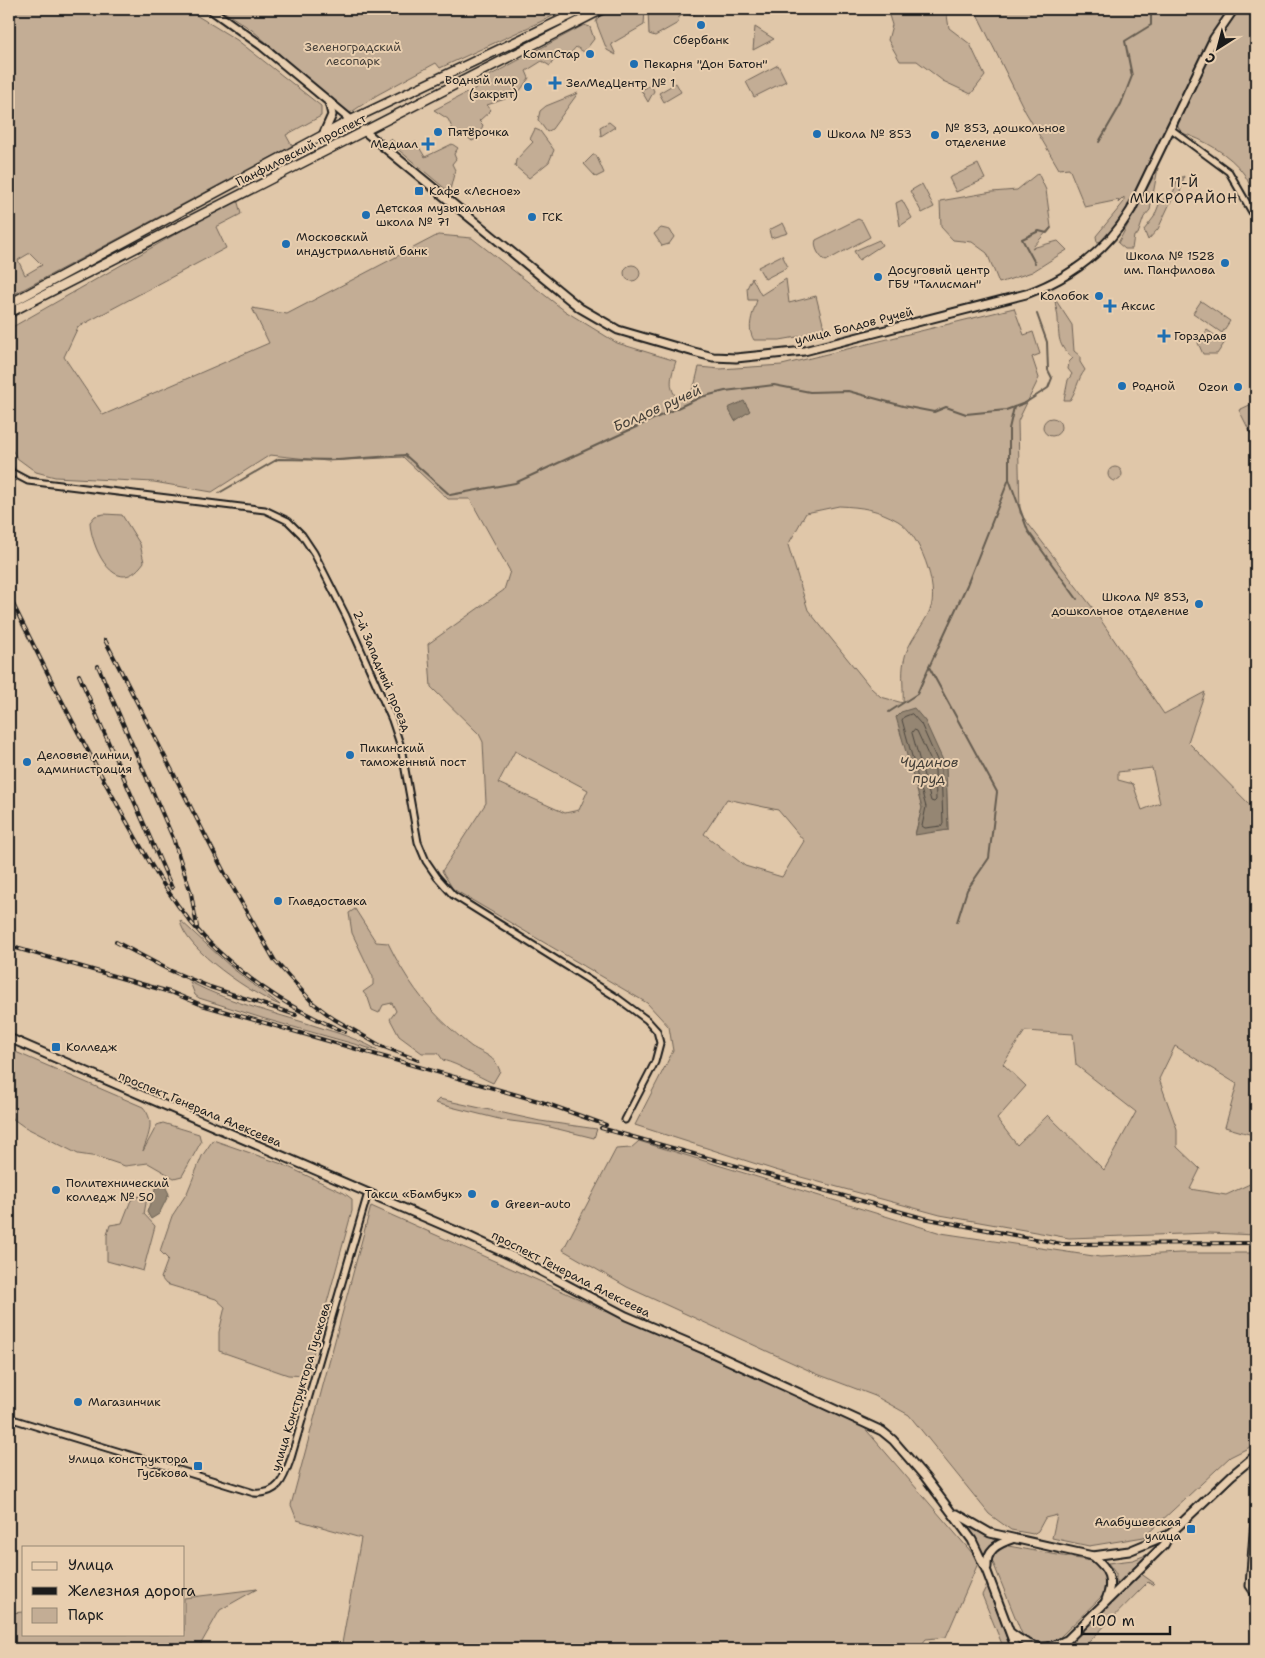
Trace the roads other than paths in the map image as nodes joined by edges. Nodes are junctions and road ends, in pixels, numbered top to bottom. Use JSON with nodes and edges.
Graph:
{"nodes":[{"id":1,"x":210,"y":9,"type":"edge"},
{"id":2,"x":584,"y":9,"type":"edge"},
{"id":3,"x":603,"y":9,"type":"edge"},
{"id":4,"x":1234,"y":9,"type":"edge"},
{"id":5,"x":329,"y":101,"type":"junction"},
{"id":6,"x":351,"y":120,"type":"junction"},
{"id":7,"x":1171,"y":129,"type":"junction"},
{"id":8,"x":363,"y":130,"type":"junction"},
{"id":9,"x":323,"y":135,"type":"junction"},
{"id":10,"x":1256,"y":219,"type":"edge"},
{"id":11,"x":9,"y":304,"type":"edge"},
{"id":12,"x":9,"y":313,"type":"edge"},
{"id":13,"x":9,"y":471,"type":"edge"},
{"id":14,"x":9,"y":1038,"type":"edge"},
{"id":15,"x":625,"y":1120,"type":"dead end"},
{"id":16,"x":368,"y":1193,"type":"junction"},
{"id":17,"x":9,"y":1418,"type":"edge"},
{"id":18,"x":1256,"y":1457,"type":"edge"},
{"id":19,"x":1256,"y":1494,"type":"edge"},
{"id":20,"x":952,"y":1511,"type":"junction"},
{"id":21,"x":1170,"y":1534,"type":"junction"},
{"id":22,"x":1012,"y":1538,"type":"junction"},
{"id":23,"x":1093,"y":1556,"type":"junction"},
{"id":24,"x":987,"y":1572,"type":"junction"},
{"id":25,"x":1256,"y":1596,"type":"edge"},
{"id":26,"x":1105,"y":1602,"type":"junction"},
{"id":27,"x":1010,"y":1633,"type":"junction"},
{"id":28,"x":1067,"y":1640,"type":"junction"},
{"id":29,"x":1016,"y":1649,"type":"edge"},
{"id":30,"x":1060,"y":1649,"type":"edge"}],
"edges":[{"from":1,"to":5,"type":"street"},
{"from":2,"to":6,"type":"main road","name":"Панфиловский проспект"},
{"from":3,"to":8,"type":"main road","name":"Панфиловский проспект"},
{"from":4,"to":7,"type":"street","name":"улица Болдов Ручей"},
{"from":5,"to":6,"type":"street"},
{"from":5,"to":9,"type":"street"},
{"from":6,"to":8,"type":"main road"},
{"from":6,"to":9,"type":"main road","name":"Панфиловский проспект"},
{"from":7,"to":8,"type":"street","name":"улица Болдов Ручей"},
{"from":7,"to":10,"type":"street"},
{"from":8,"to":12,"type":"main road","name":"Панфиловский проспект"},
{"from":9,"to":11,"type":"main road","name":"Панфиловский проспект"},
{"from":13,"to":15,"type":"street","name":"2-й Западный проезд"},
{"from":14,"to":16,"type":"street","name":"проспект Генерала Алексеева"},
{"from":16,"to":17,"type":"street","name":"улица Конструктора Гуськова"},
{"from":16,"to":20,"type":"street","name":"проспект Генерала Алексеева"},
{"from":18,"to":21,"type":"street"},
{"from":19,"to":25,"type":"street"},
{"from":20,"to":22,"type":"street"},
{"from":20,"to":24,"type":"street","name":"проспект Генерала Алексеева"},
{"from":21,"to":23,"type":"street"},
{"from":21,"to":26,"type":"street"},
{"from":22,"to":23,"type":"street"},
{"from":22,"to":24,"type":"street"},
{"from":23,"to":26,"type":"street"},
{"from":24,"to":27,"type":"street","name":"проспект Генерала Алексеева"},
{"from":26,"to":28,"type":"street"},
{"from":27,"to":28,"type":"street"},
{"from":27,"to":29,"type":"street","name":"проспект Генерала Алексеева"},
{"from":28,"to":30,"type":"street"}]}
